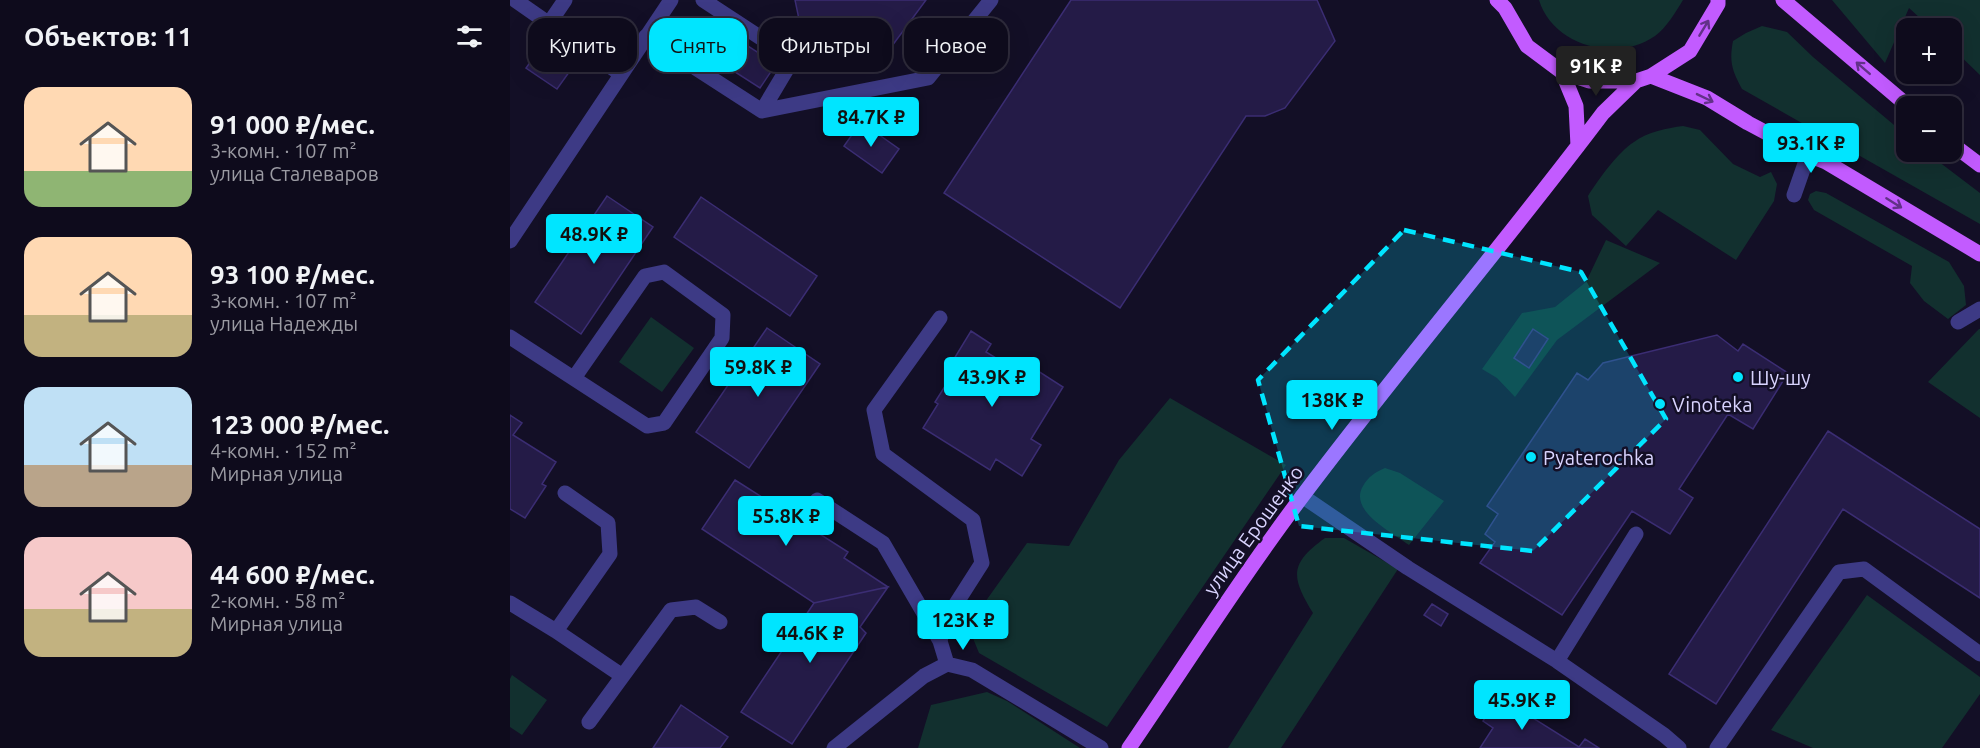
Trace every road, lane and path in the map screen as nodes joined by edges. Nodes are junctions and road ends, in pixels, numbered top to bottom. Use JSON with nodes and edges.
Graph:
{"nodes":[{"id":1,"x":515,"y":0,"type":"edge"},
{"id":2,"x":565,"y":0,"type":"edge"},
{"id":3,"x":671,"y":0,"type":"edge"},
{"id":4,"x":703,"y":0,"type":"edge"},
{"id":5,"x":991,"y":0,"type":"edge"},
{"id":6,"x":1718,"y":0,"type":"edge"},
{"id":7,"x":1783,"y":0,"type":"edge"},
{"id":8,"x":1502,"y":3,"type":"edge"},
{"id":9,"x":539,"y":18,"type":"edge"},
{"id":10,"x":553,"y":18,"type":"edge"},
{"id":11,"x":646,"y":36,"type":"junction"},
{"id":12,"x":618,"y":72,"type":"edge"},
{"id":13,"x":1562,"y":72,"type":"junction"},
{"id":14,"x":621,"y":74,"type":"junction"},
{"id":15,"x":1651,"y":76,"type":"junction"},
{"id":16,"x":1636,"y":81,"type":"junction"},
{"id":17,"x":1896,"y":96,"type":"edge"},
{"id":18,"x":762,"y":111,"type":"junction"},
{"id":19,"x":1578,"y":146,"type":"junction"},
{"id":20,"x":1962,"y":152,"type":"edge"},
{"id":21,"x":1808,"y":155,"type":"junction"},
{"id":22,"x":1980,"y":165,"type":"edge"},
{"id":23,"x":1794,"y":195,"type":"dead end"},
{"id":24,"x":510,"y":241,"type":"edge"},
{"id":25,"x":1980,"y":254,"type":"edge"},
{"id":26,"x":1980,"y":309,"type":"edge"},
{"id":27,"x":940,"y":318,"type":"dead end"},
{"id":28,"x":1958,"y":322,"type":"dead end"},
{"id":29,"x":510,"y":337,"type":"edge"},
{"id":30,"x":574,"y":378,"type":"junction"},
{"id":31,"x":565,"y":493,"type":"dead end"},
{"id":32,"x":1302,"y":496,"type":"junction"},
{"id":33,"x":817,"y":500,"type":"dead end"},
{"id":34,"x":1636,"y":534,"type":"dead end"},
{"id":35,"x":510,"y":604,"type":"edge"},
{"id":36,"x":720,"y":622,"type":"dead end"},
{"id":37,"x":556,"y":631,"type":"junction"},
{"id":38,"x":940,"y":641,"type":"junction"},
{"id":39,"x":1980,"y":654,"type":"edge"},
{"id":40,"x":1557,"y":661,"type":"junction"},
{"id":41,"x":947,"y":664,"type":"junction"},
{"id":42,"x":621,"y":675,"type":"junction"},
{"id":43,"x":589,"y":722,"type":"dead end"},
{"id":44,"x":834,"y":748,"type":"edge"},
{"id":45,"x":1101,"y":748,"type":"edge"},
{"id":46,"x":1129,"y":748,"type":"edge"},
{"id":47,"x":1679,"y":748,"type":"edge"},
{"id":48,"x":1717,"y":748,"type":"edge"}],
"edges":[{"from":1,"to":9,"type":"street"},
{"from":2,"to":10,"type":"street"},
{"from":3,"to":11,"type":"street"},
{"from":4,"to":18,"type":"street"},
{"from":5,"to":18,"type":"street"},
{"from":15,"to":6,"type":"main road","one_way":true},
{"from":17,"to":7,"type":"main road","one_way":true},
{"from":8,"to":13,"type":"main road"},
{"from":11,"to":14,"type":"street"},
{"from":11,"to":18,"type":"street"},
{"from":12,"to":14,"type":"street"},
{"from":13,"to":16,"type":"main road"},
{"from":13,"to":19,"type":"main road"},
{"from":14,"to":24,"type":"street"},
{"from":15,"to":16,"type":"main road"},
{"from":15,"to":21,"type":"main road","one_way":true},
{"from":16,"to":19,"type":"main road","name":"улица Ерошенко"},
{"from":19,"to":32,"type":"main road","name":"улица Ерошенко"},
{"from":20,"to":22,"type":"main road"},
{"from":21,"to":23,"type":"street"},
{"from":21,"to":25,"type":"main road","one_way":true},
{"from":26,"to":28,"type":"street"},
{"from":27,"to":38,"type":"street"},
{"from":29,"to":30,"type":"street"},
{"from":30,"to":30,"type":"street"},
{"from":31,"to":37,"type":"street"},
{"from":32,"to":40,"type":"street"},
{"from":32,"to":46,"type":"main road","name":"улица Ерошенко"},
{"from":33,"to":38,"type":"street"},
{"from":34,"to":40,"type":"street"},
{"from":35,"to":37,"type":"street"},
{"from":36,"to":42,"type":"street"},
{"from":37,"to":42,"type":"street"},
{"from":38,"to":41,"type":"street"},
{"from":39,"to":48,"type":"street"},
{"from":40,"to":47,"type":"street"},
{"from":41,"to":44,"type":"street"},
{"from":41,"to":45,"type":"street"},
{"from":42,"to":43,"type":"street"}]}
